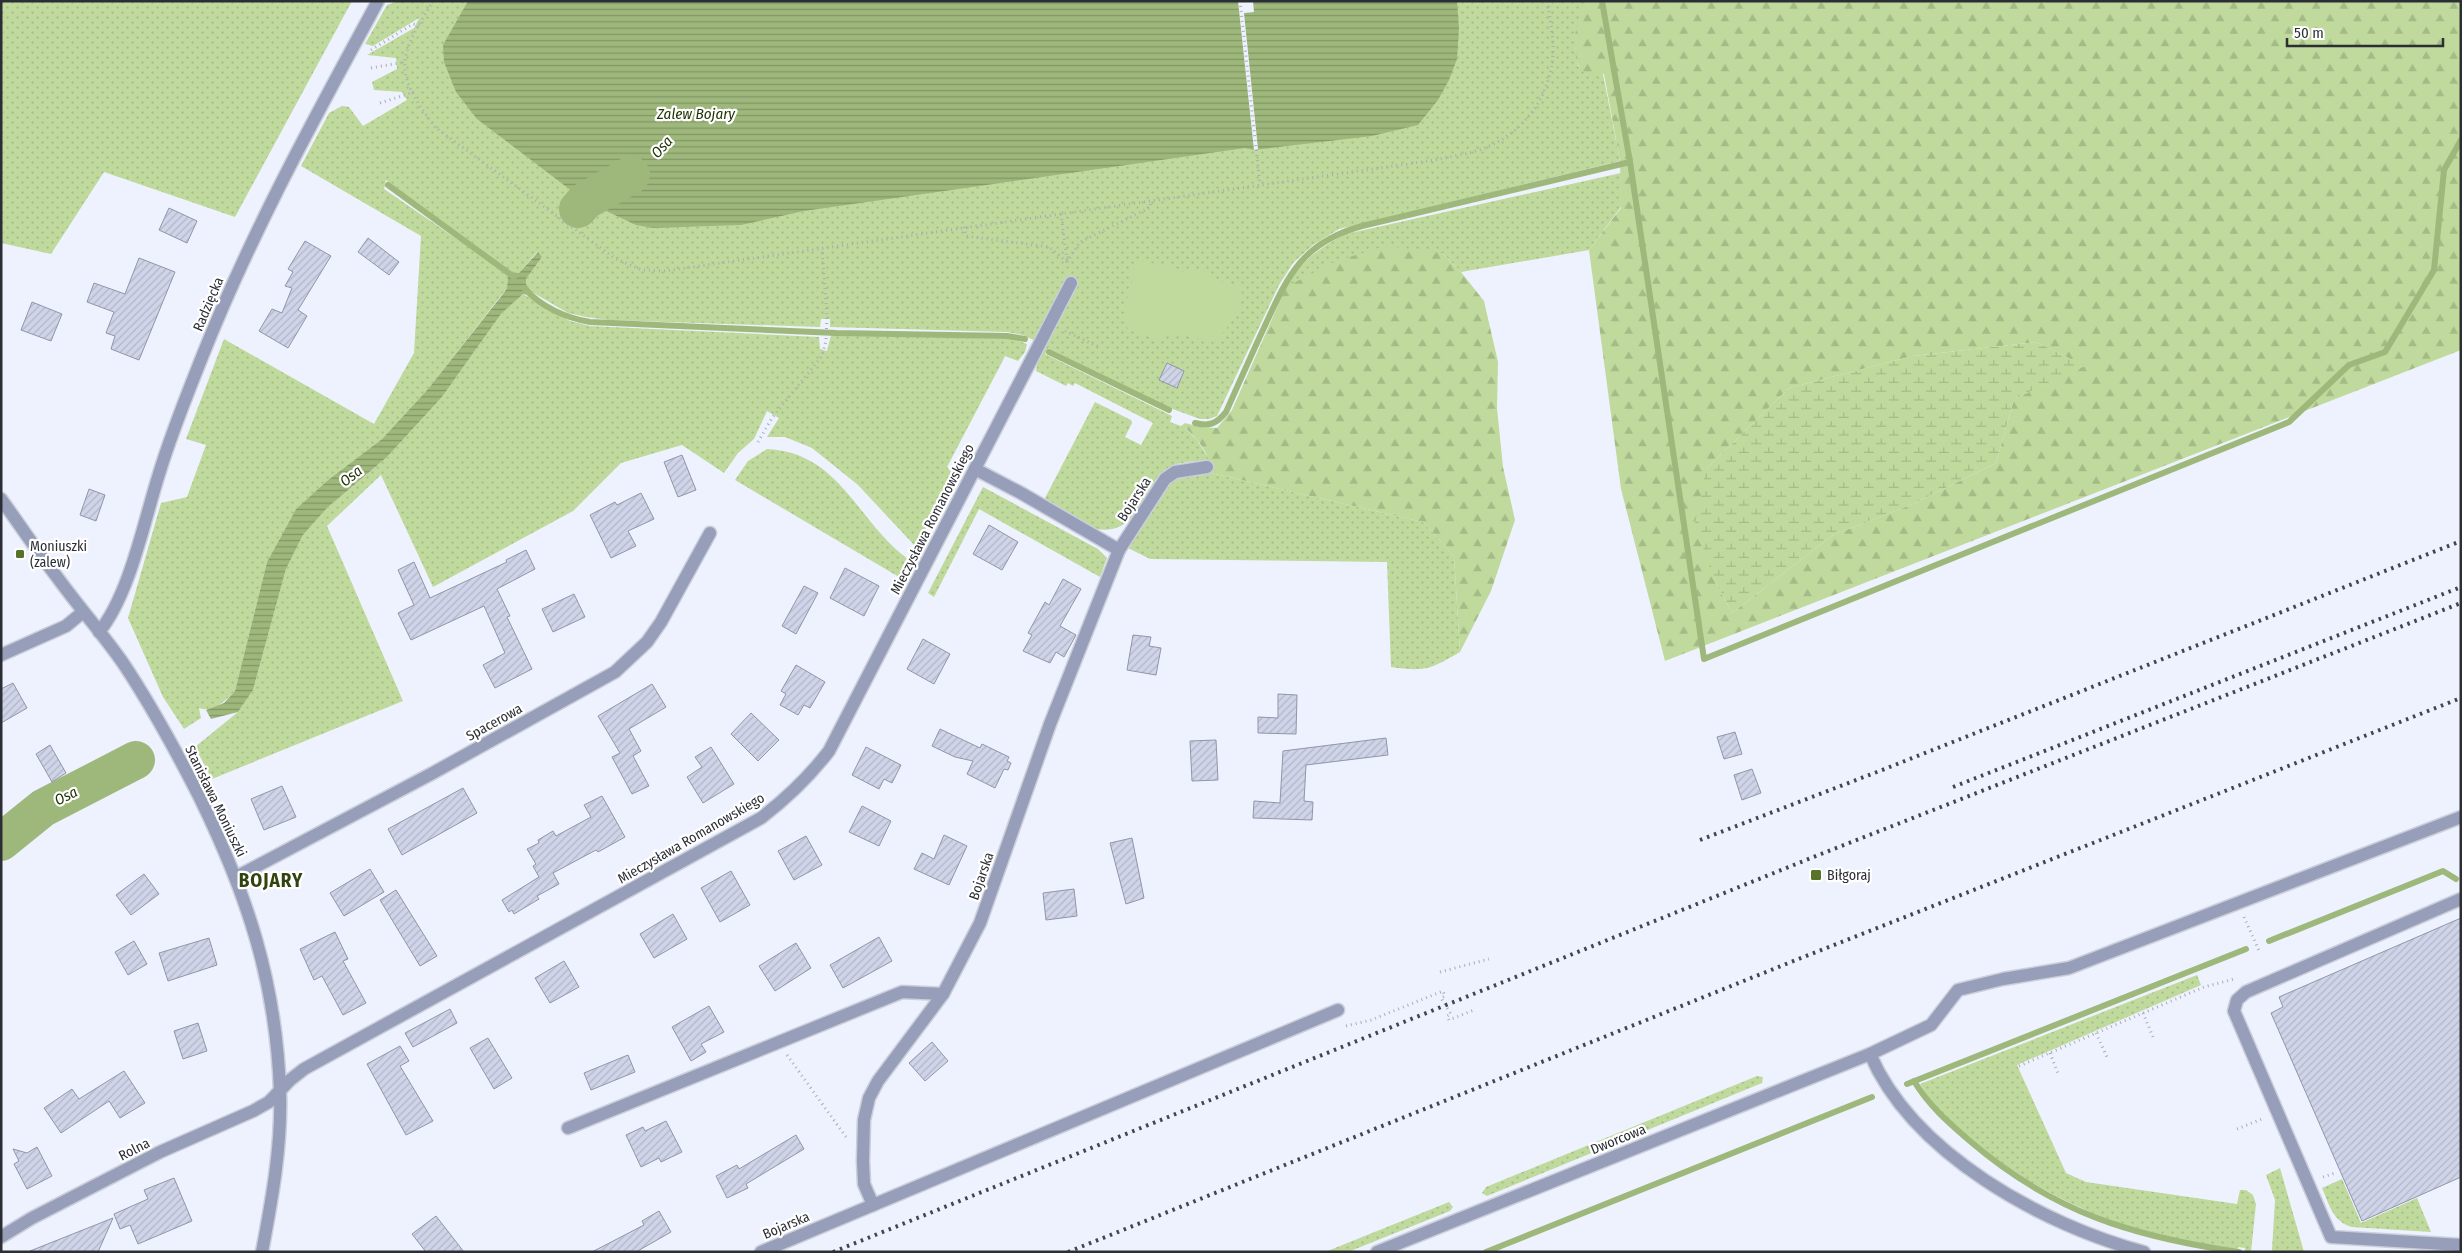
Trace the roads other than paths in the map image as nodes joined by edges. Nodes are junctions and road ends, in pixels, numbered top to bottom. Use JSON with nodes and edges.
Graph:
{"nodes":[{"id":1,"x":378,"y":1,"type":"edge"},
{"id":2,"x":1071,"y":283,"type":"dead end"},
{"id":3,"x":1207,"y":467,"type":"dead end"},
{"id":4,"x":974,"y":470,"type":"junction"},
{"id":5,"x":1,"y":499,"type":"edge"},
{"id":6,"x":710,"y":532,"type":"dead end"},
{"id":7,"x":1119,"y":550,"type":"junction"},
{"id":8,"x":84,"y":612,"type":"junction"},
{"id":9,"x":100,"y":632,"type":"junction"},
{"id":10,"x":1,"y":655,"type":"edge"},
{"id":11,"x":2461,"y":817,"type":"edge"},
{"id":12,"x":236,"y":877,"type":"junction"},
{"id":13,"x":2461,"y":899,"type":"edge"},
{"id":14,"x":943,"y":994,"type":"junction"},
{"id":15,"x":1338,"y":1010,"type":"road end"},
{"id":16,"x":1870,"y":1054,"type":"junction"},
{"id":17,"x":280,"y":1090,"type":"junction"},
{"id":18,"x":568,"y":1128,"type":"dead end"},
{"id":19,"x":873,"y":1205,"type":"junction"},
{"id":20,"x":1,"y":1237,"type":"edge"},
{"id":21,"x":2461,"y":1245,"type":"edge"},
{"id":22,"x":262,"y":1252,"type":"edge"},
{"id":23,"x":761,"y":1252,"type":"edge"},
{"id":24,"x":1377,"y":1252,"type":"edge"},
{"id":25,"x":2144,"y":1252,"type":"edge"}],
"edges":[{"from":1,"to":9,"type":"street","name":"Radzięcka"},
{"from":2,"to":4,"type":"street","name":"Mieczysława Romanowskiego"},
{"from":3,"to":7,"type":"street","name":"Bojarska"},
{"from":4,"to":7,"type":"street"},
{"from":4,"to":17,"type":"street","name":"Mieczysława Romanowskiego"},
{"from":5,"to":8,"type":"street","name":"Stanisława Moniuszki"},
{"from":6,"to":12,"type":"street","name":"Spacerowa"},
{"from":7,"to":14,"type":"street","name":"Bojarska"},
{"from":8,"to":9,"type":"street","name":"Stanisława Moniuszki"},
{"from":8,"to":10,"type":"street"},
{"from":9,"to":12,"type":"street","name":"Stanisława Moniuszki"},
{"from":11,"to":16,"type":"street","name":"Dworcowa"},
{"from":12,"to":17,"type":"street","name":"Stanisława Moniuszki"},
{"from":13,"to":21,"type":"street"},
{"from":14,"to":18,"type":"street"},
{"from":14,"to":19,"type":"street","name":"Bojarska"},
{"from":15,"to":19,"type":"street"},
{"from":16,"to":24,"type":"street","name":"Dworcowa"},
{"from":16,"to":25,"type":"street"},
{"from":17,"to":20,"type":"street","name":"Rolna"},
{"from":17,"to":22,"type":"street","name":"Stanisława Moniuszki"},
{"from":19,"to":23,"type":"street","name":"Bojarska"}]}
